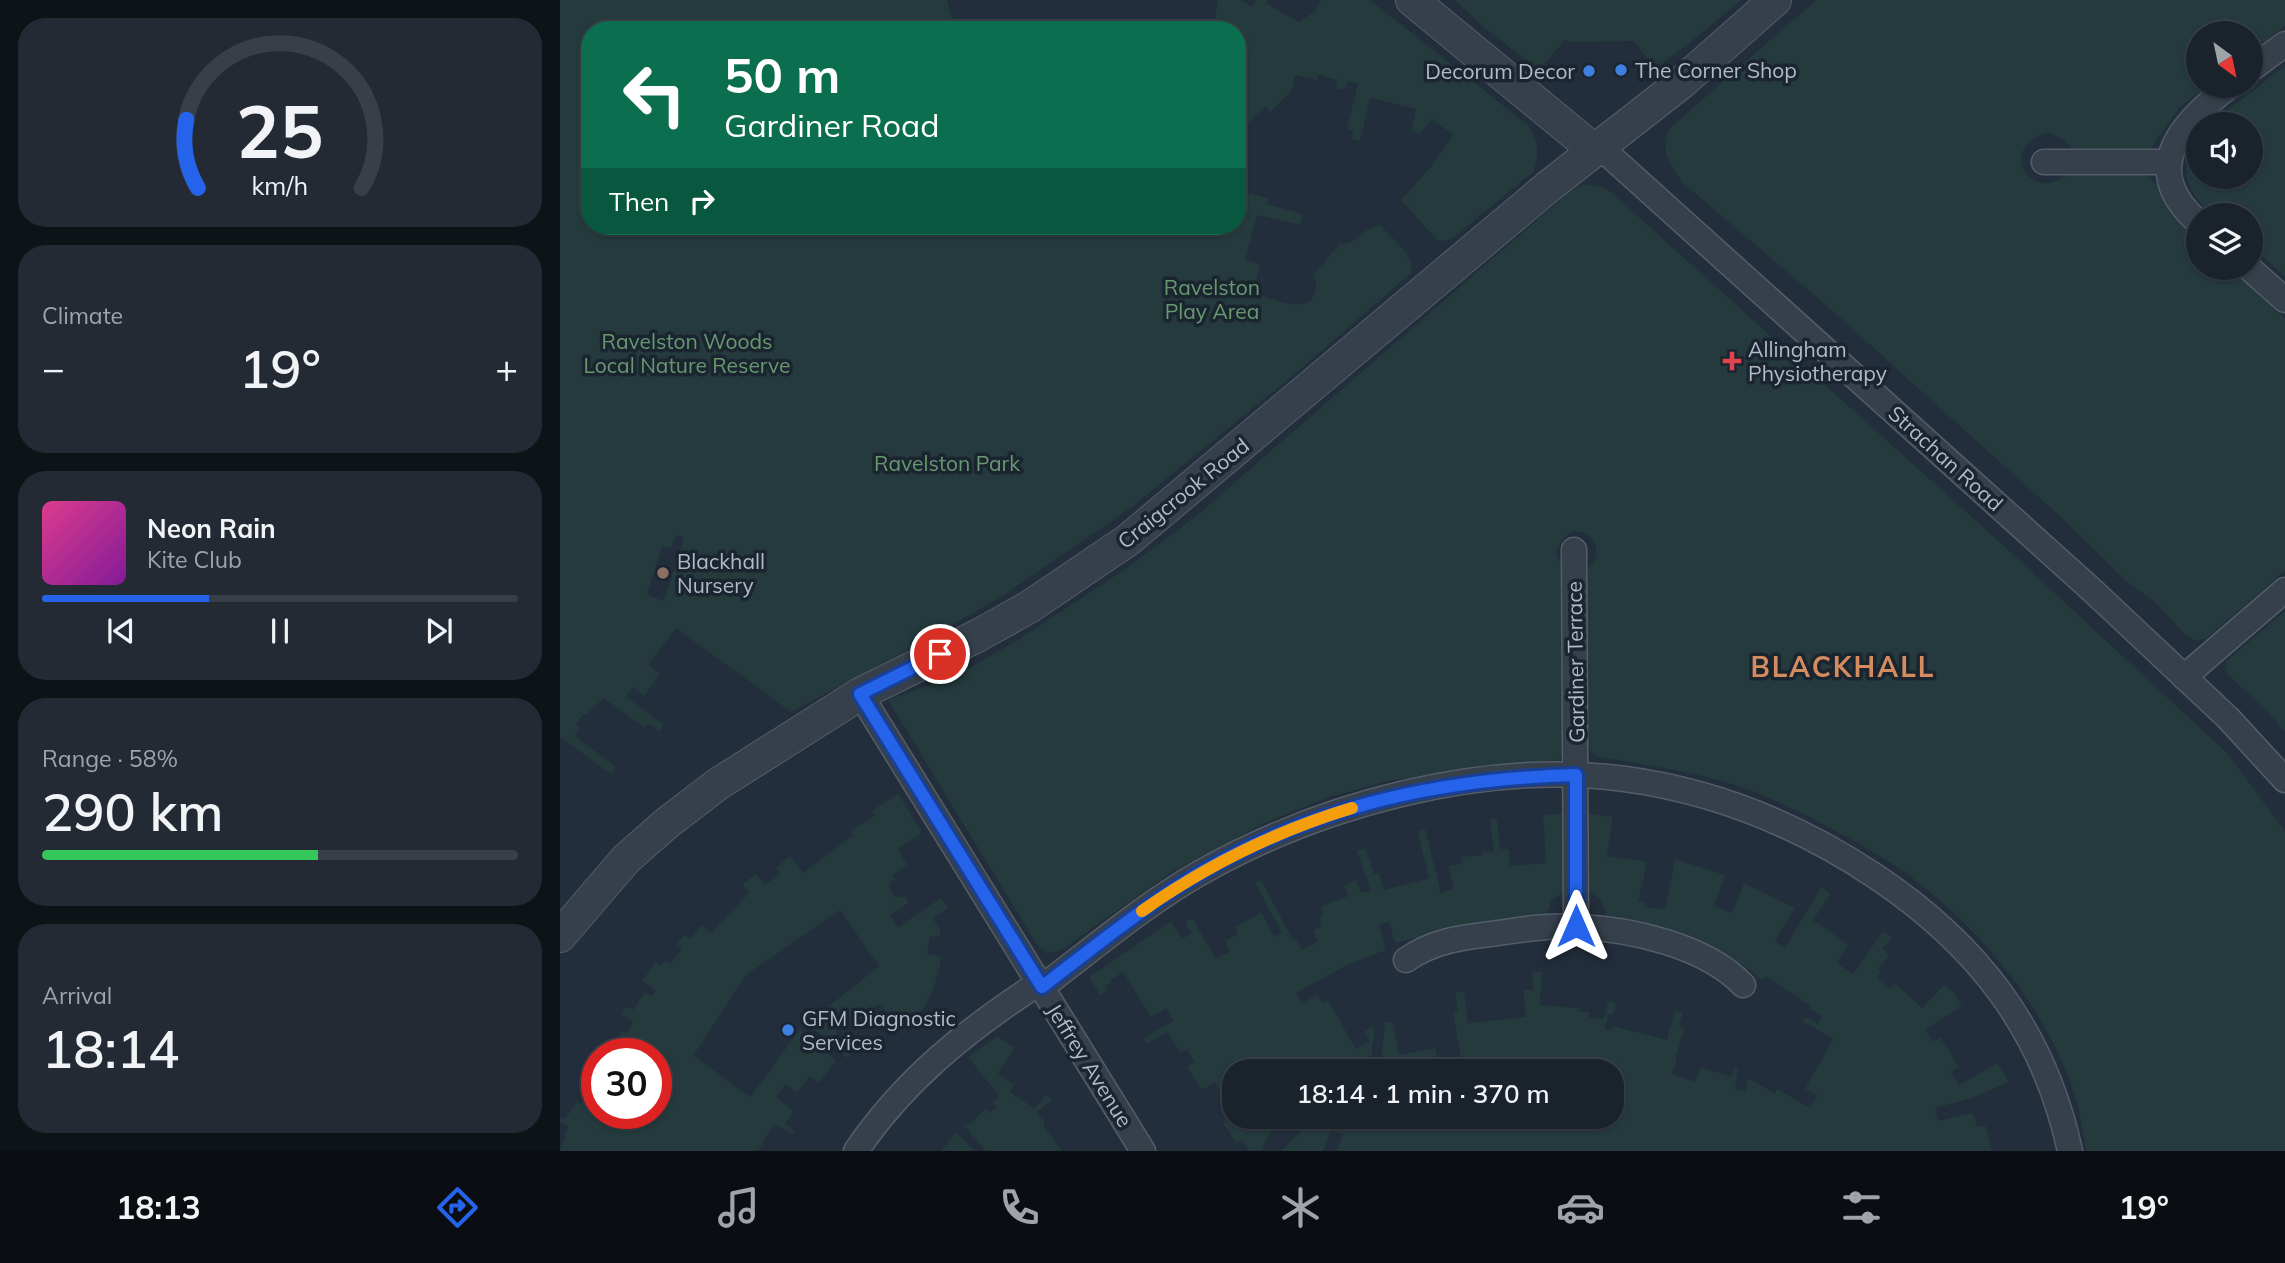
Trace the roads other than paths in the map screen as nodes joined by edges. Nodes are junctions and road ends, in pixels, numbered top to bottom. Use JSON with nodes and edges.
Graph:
{"nodes":[{"id":1,"x":1412,"y":0,"type":"edge"},
{"id":2,"x":1775,"y":0,"type":"edge"},
{"id":3,"x":2285,"y":44,"type":"edge"},
{"id":4,"x":2263,"y":60,"type":"edge"},
{"id":5,"x":2215,"y":98,"type":"edge"},
{"id":6,"x":1596,"y":148,"type":"junction"},
{"id":7,"x":2044,"y":162,"type":"dead end"},
{"id":8,"x":2168,"y":162,"type":"junction"},
{"id":9,"x":2186,"y":211,"type":"edge"},
{"id":10,"x":2262,"y":280,"type":"edge"},
{"id":11,"x":2285,"y":300,"type":"edge"},
{"id":12,"x":1574,"y":550,"type":"dead end"},
{"id":13,"x":2285,"y":590,"type":"edge"},
{"id":14,"x":2185,"y":677,"type":"junction"},
{"id":15,"x":860,"y":694,"type":"junction"},
{"id":16,"x":1576,"y":775,"type":"junction"},
{"id":17,"x":2285,"y":780,"type":"edge"},
{"id":18,"x":1576,"y":926,"type":"junction"},
{"id":19,"x":560,"y":936,"type":"edge"},
{"id":20,"x":1406,"y":960,"type":"dead end"},
{"id":21,"x":1040,"y":985,"type":"junction"},
{"id":22,"x":1743,"y":985,"type":"dead end"},
{"id":23,"x":856,"y":1151,"type":"edge"},
{"id":24,"x":1143,"y":1151,"type":"edge"},
{"id":25,"x":2070,"y":1151,"type":"edge"}],
"edges":[{"from":1,"to":6,"type":"street"},
{"from":2,"to":6,"type":"street","name":"Craigcrook Road"},
{"from":3,"to":4,"type":"street"},
{"from":5,"to":8,"type":"street"},
{"from":6,"to":14,"type":"street","name":"Strachan Road"},
{"from":6,"to":15,"type":"street","name":"Craigcrook Road"},
{"from":7,"to":8,"type":"street"},
{"from":8,"to":9,"type":"street"},
{"from":10,"to":11,"type":"street"},
{"from":12,"to":16,"type":"street","name":"Gardiner Terrace"},
{"from":13,"to":14,"type":"street"},
{"from":14,"to":17,"type":"street","name":"Strachan Road"},
{"from":15,"to":19,"type":"street","name":"Craigcrook Road"},
{"from":15,"to":21,"type":"street","name":"Jeffrey Avenue"},
{"from":16,"to":18,"type":"street","name":"Gardiner Terrace"},
{"from":16,"to":21,"type":"street"},
{"from":16,"to":25,"type":"street"},
{"from":18,"to":20,"type":"street"},
{"from":18,"to":22,"type":"street"},
{"from":21,"to":23,"type":"street"},
{"from":21,"to":24,"type":"street","name":"Jeffrey Avenue"}]}
